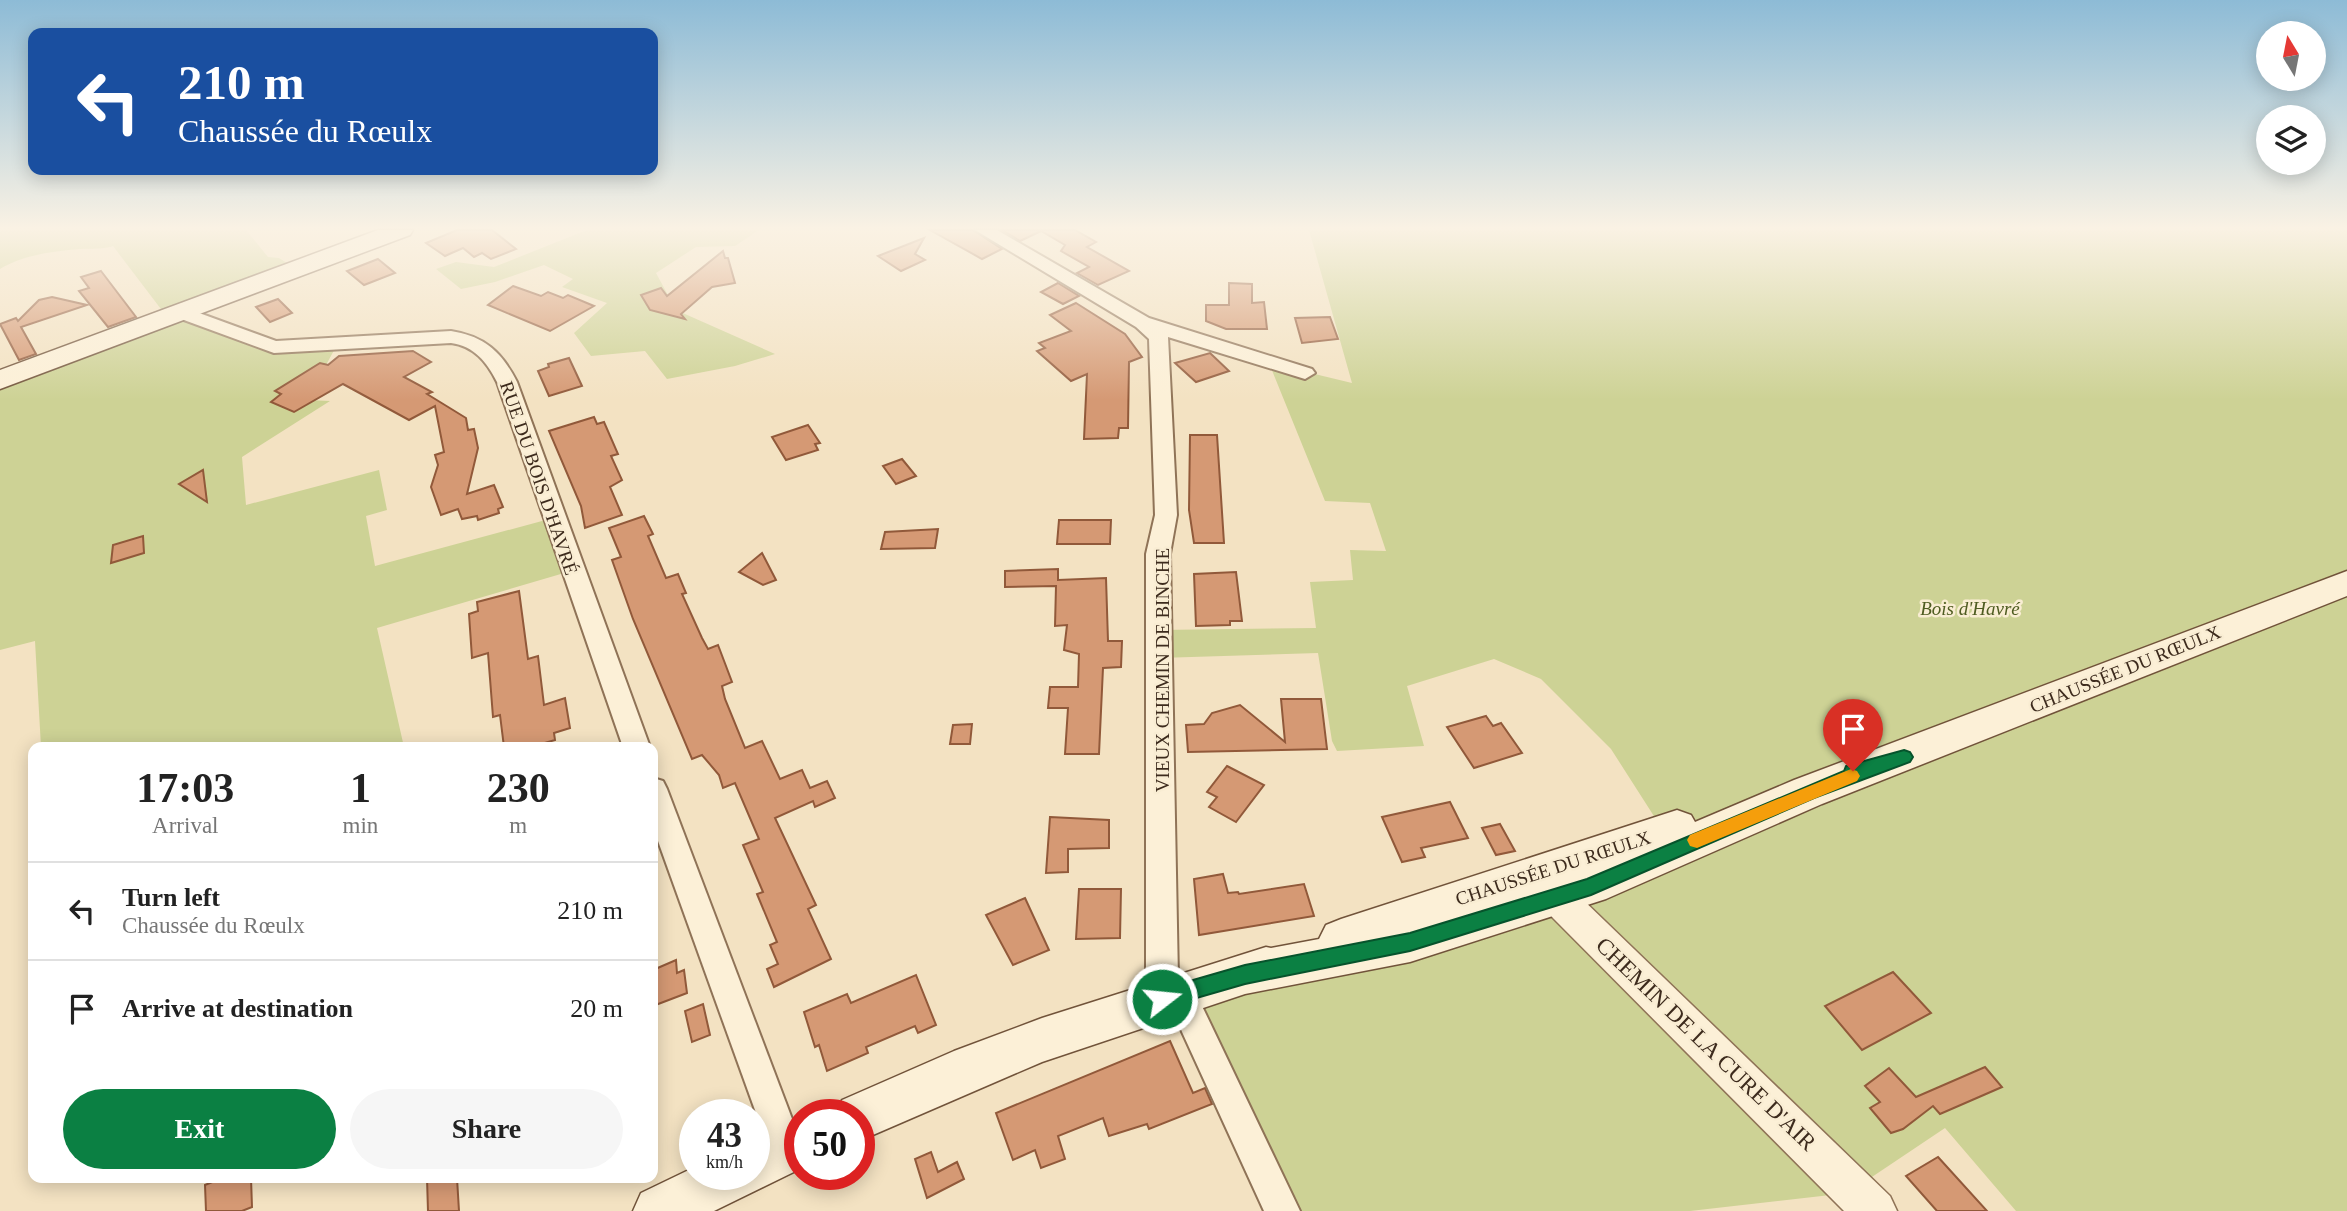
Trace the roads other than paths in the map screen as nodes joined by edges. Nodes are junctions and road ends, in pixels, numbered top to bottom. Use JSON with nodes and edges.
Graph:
{"nodes":[{"id":1,"x":249,"y":287,"type":"edge"},
{"id":2,"x":1081,"y":287,"type":"edge"},
{"id":3,"x":180,"y":312,"type":"junction"},
{"id":4,"x":1143,"y":323,"type":"junction"},
{"id":5,"x":1305,"y":373,"type":"dead end"},
{"id":6,"x":0,"y":380,"type":"edge"},
{"id":7,"x":2347,"y":583,"type":"edge"},
{"id":8,"x":635,"y":742,"type":"edge"},
{"id":9,"x":1904,"y":757,"type":"junction"},
{"id":10,"x":658,"y":803,"type":"edge"},
{"id":11,"x":1549,"y":885,"type":"junction"},
{"id":12,"x":1171,"y":996,"type":"junction"},
{"id":13,"x":875,"y":1110,"type":"edge"},
{"id":14,"x":780,"y":1153,"type":"edge"},
{"id":15,"x":702,"y":1190,"type":"edge"},
{"id":16,"x":659,"y":1211,"type":"edge"},
{"id":17,"x":1283,"y":1211,"type":"edge"},
{"id":18,"x":1875,"y":1211,"type":"edge"}],
"edges":[{"from":1,"to":3,"type":"main road"},
{"from":2,"to":4,"type":"street","name":"VIEUX CHEMIN DE BINCHE"},
{"from":3,"to":6,"type":"main road"},
{"from":3,"to":8,"type":"street","name":"RUE DU BOIS D'HAVRÉ"},
{"from":4,"to":5,"type":"street"},
{"from":4,"to":12,"type":"street","name":"VIEUX CHEMIN DE BINCHE"},
{"from":7,"to":9,"type":"main road","name":"CHAUSSÉE DU RŒULX"},
{"from":9,"to":11,"type":"main road","name":"CHAUSSÉE DU RŒULX"},
{"from":9,"to":11,"type":"main road","name":"CHAUSSÉE DU RŒULX"},
{"from":10,"to":14,"type":"street"},
{"from":11,"to":12,"type":"main road","name":"CHAUSSÉE DU RŒULX"},
{"from":11,"to":18,"type":"street","name":"CHEMIN DE LA CURE D'AIR"},
{"from":12,"to":13,"type":"main road","name":"CHAUSSÉE DU RŒULX"},
{"from":12,"to":17,"type":"street"},
{"from":15,"to":16,"type":"main road"}]}
